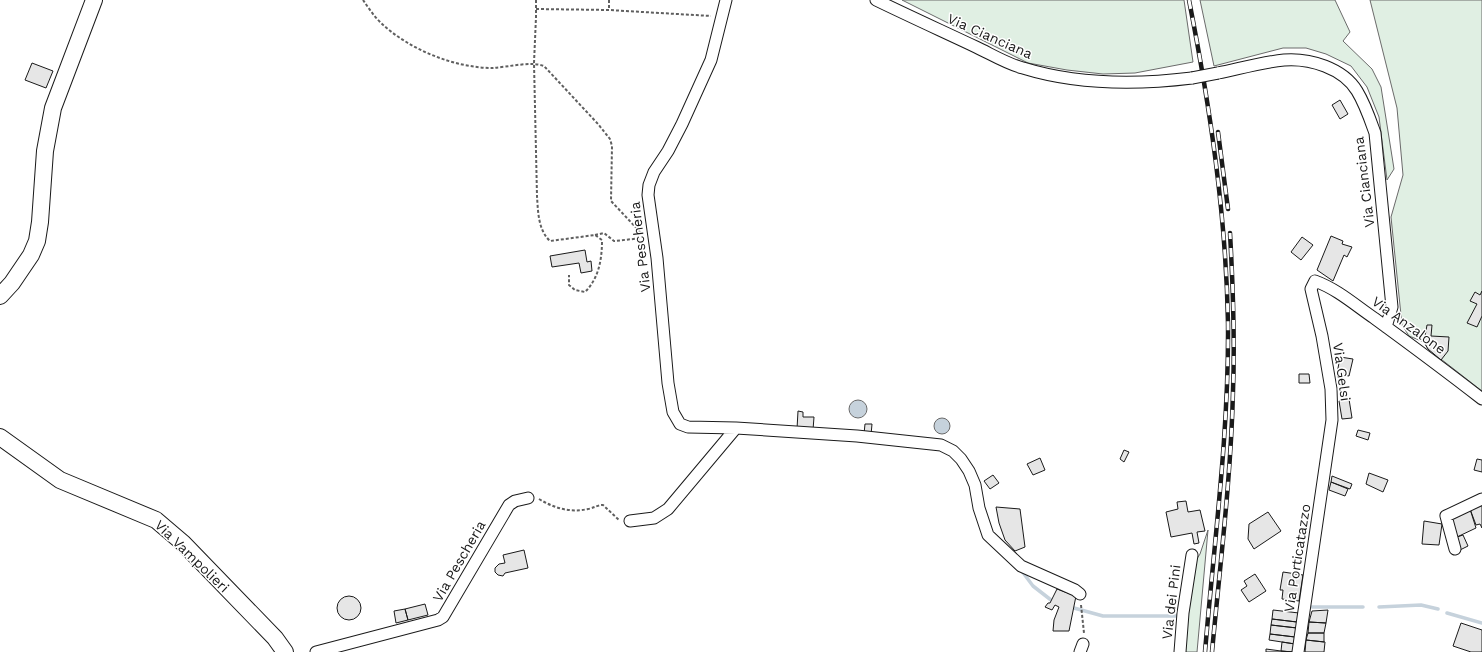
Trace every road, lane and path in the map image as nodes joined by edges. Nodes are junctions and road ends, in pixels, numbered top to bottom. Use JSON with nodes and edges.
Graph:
{"nodes":[{"id":1,"x":94,"y":0,"type":"edge"},
{"id":2,"x":363,"y":0,"type":"edge"},
{"id":3,"x":536,"y":0,"type":"edge"},
{"id":4,"x":609,"y":0,"type":"edge"},
{"id":5,"x":726,"y":0,"type":"edge"},
{"id":6,"x":876,"y":0,"type":"edge"},
{"id":7,"x":536,"y":9,"type":"junction"},
{"id":8,"x":609,"y":10,"type":"junction"},
{"id":9,"x":722,"y":15,"type":"junction"},
{"id":10,"x":534,"y":63,"type":"junction"},
{"id":11,"x":596,"y":235,"type":"junction"},
{"id":12,"x":569,"y":275,"type":"dead end"},
{"id":13,"x":1315,"y":281,"type":"joint"},
{"id":14,"x":0,"y":296,"type":"edge"},
{"id":15,"x":1386,"y":327,"type":"junction"},
{"id":16,"x":1482,"y":399,"type":"edge"},
{"id":17,"x":736,"y":428,"type":"junction"},
{"id":18,"x":0,"y":437,"type":"edge"},
{"id":19,"x":1326,"y":469,"type":"joint"},
{"id":20,"x":528,"y":498,"type":"joint"},
{"id":21,"x":1482,"y":499,"type":"edge"},
{"id":22,"x":630,"y":521,"type":"joint"},
{"id":23,"x":1455,"y":549,"type":"dead end"},
{"id":24,"x":1192,"y":555,"type":"dead end"},
{"id":25,"x":1080,"y":594,"type":"joint"},
{"id":26,"x":1081,"y":648,"type":"edge"},
{"id":27,"x":285,"y":652,"type":"edge"},
{"id":28,"x":316,"y":652,"type":"edge"},
{"id":29,"x":1180,"y":652,"type":"edge"},
{"id":30,"x":1298,"y":652,"type":"edge"}],
"edges":[{"from":1,"to":14,"type":"street"},
{"from":2,"to":10,"type":"path"},
{"from":3,"to":7,"type":"path"},
{"from":4,"to":8,"type":"path"},
{"from":5,"to":9,"type":"street","name":"Via Pescheria"},
{"from":6,"to":15,"type":"street","name":"Via Cianciana","bridge":true},
{"from":7,"to":8,"type":"path"},
{"from":7,"to":10,"type":"path"},
{"from":8,"to":9,"type":"path"},
{"from":9,"to":17,"type":"street","name":"Via Pescheria"},
{"from":10,"to":11,"type":"path"},
{"from":10,"to":11,"type":"path"},
{"from":11,"to":12,"type":"path"},
{"from":13,"to":15,"type":"street","name":"Via Anzalone"},
{"from":13,"to":19,"type":"street","name":"Via Gelsi"},
{"from":15,"to":16,"type":"street","name":"Via Anzalone"},
{"from":17,"to":22,"type":"street"},
{"from":17,"to":25,"type":"street","name":"Via Pescheria"},
{"from":18,"to":27,"type":"street","name":"Via Vampolieri"},
{"from":19,"to":30,"type":"street","name":"Via Porticatazzo"},
{"from":20,"to":22,"type":"path"},
{"from":20,"to":28,"type":"street","name":"Via Pescheria"},
{"from":21,"to":23,"type":"street"},
{"from":24,"to":29,"type":"street","name":"Via dei Pini"},
{"from":25,"to":26,"type":"path"}]}
